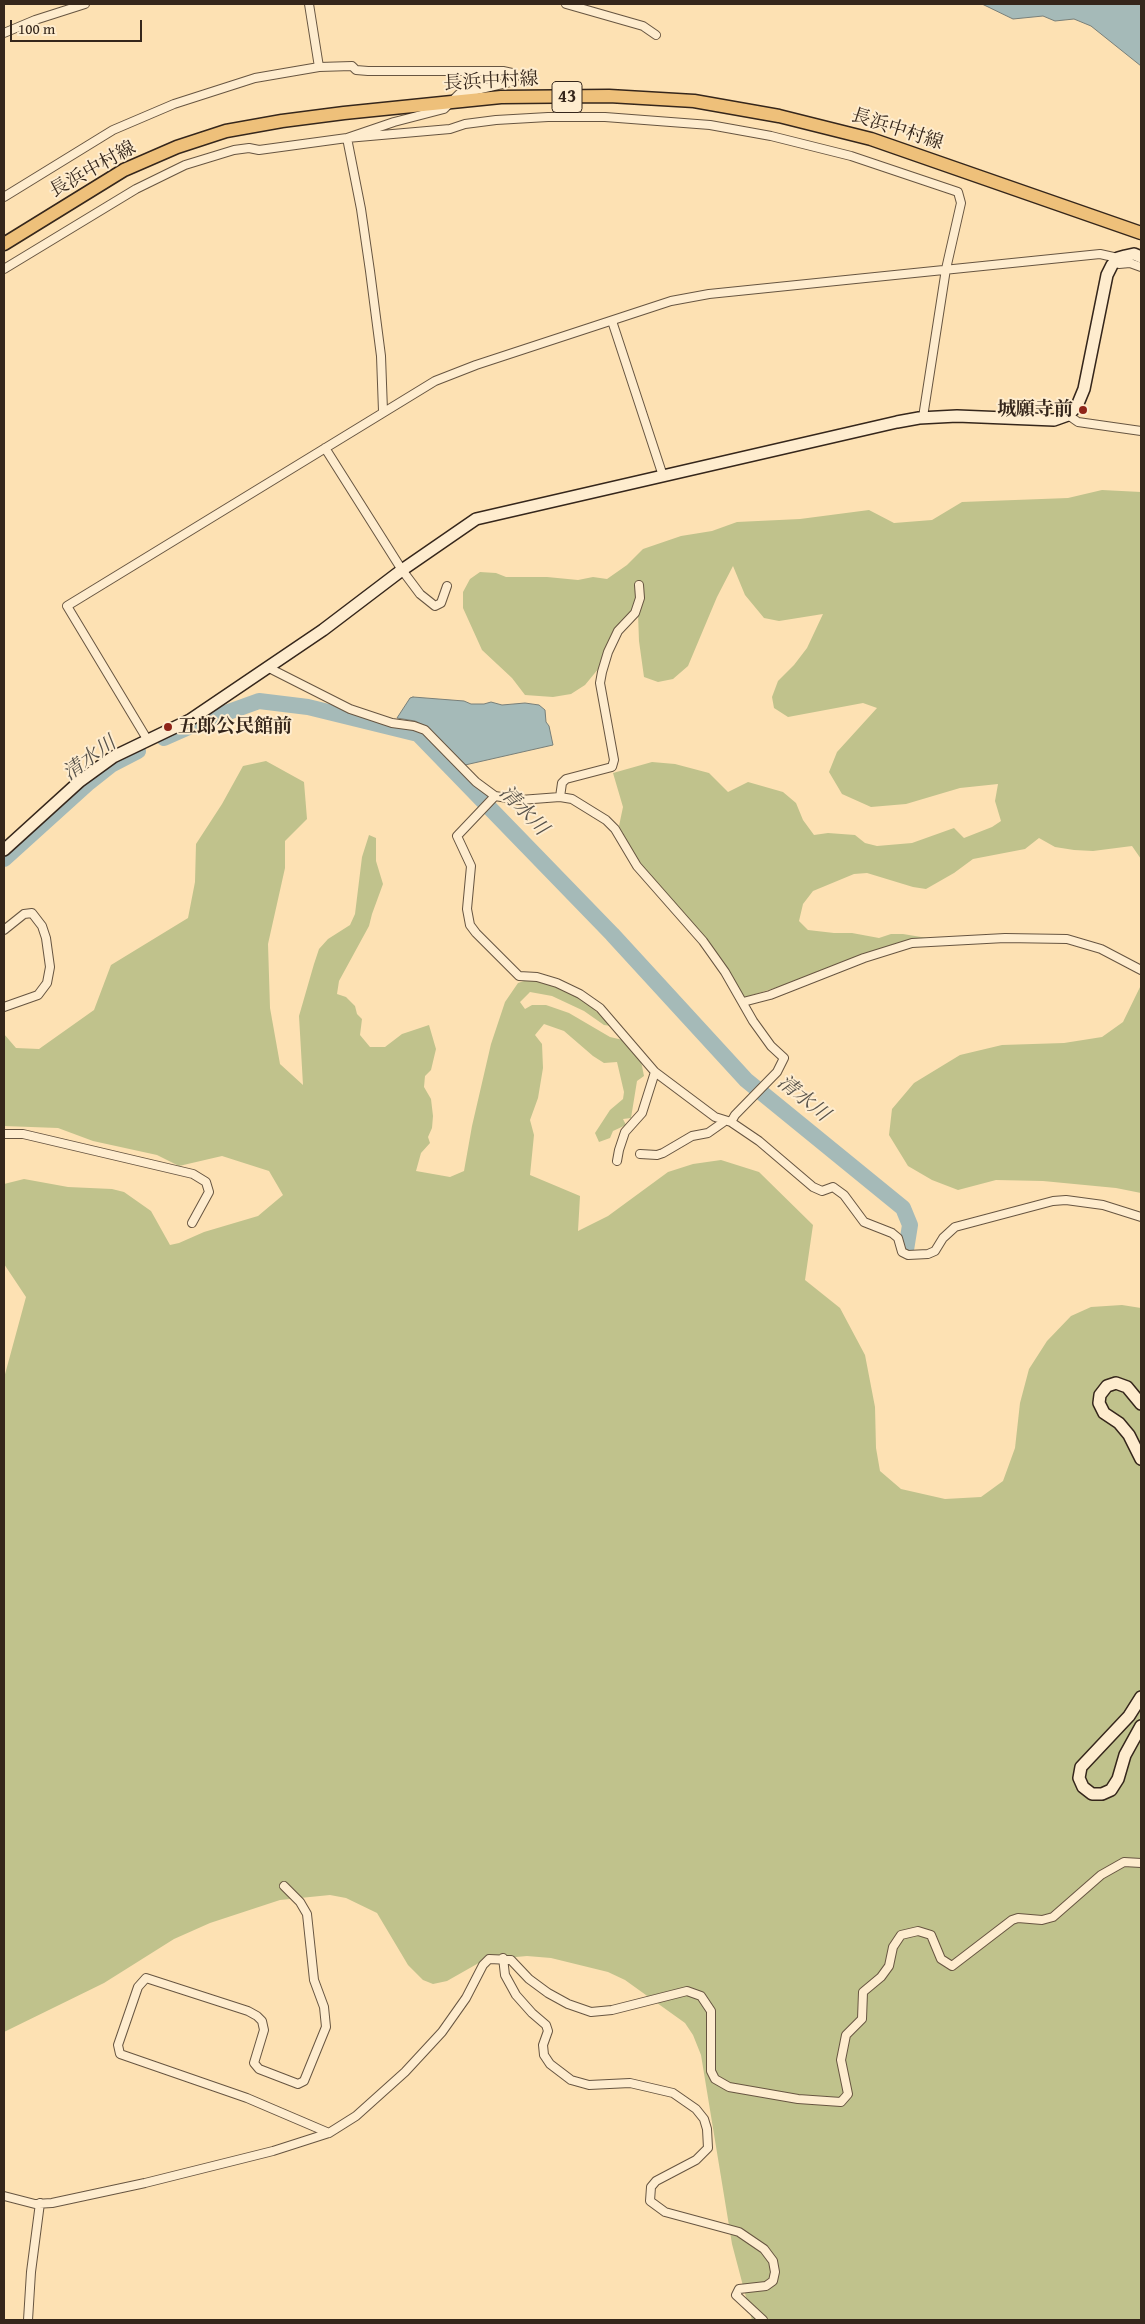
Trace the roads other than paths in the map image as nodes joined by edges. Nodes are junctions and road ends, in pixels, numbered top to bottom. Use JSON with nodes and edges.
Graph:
{"nodes":[{"id":1,"x":85,"y":4,"type":"edge"},
{"id":2,"x":309,"y":4,"type":"edge"},
{"id":3,"x":566,"y":4,"type":"edge"},
{"id":4,"x":4,"y":33,"type":"edge"},
{"id":5,"x":656,"y":35,"type":"dead end"},
{"id":6,"x":320,"y":67,"type":"junction"},
{"id":7,"x":451,"y":102,"type":"junction"},
{"id":8,"x":347,"y":138,"type":"junction"},
{"id":9,"x":4,"y":197,"type":"edge"},
{"id":10,"x":1141,"y":233,"type":"edge"},
{"id":11,"x":4,"y":244,"type":"edge"},
{"id":12,"x":1141,"y":257,"type":"edge"},
{"id":13,"x":1116,"y":260,"type":"junction"},
{"id":14,"x":1141,"y":267,"type":"edge"},
{"id":15,"x":4,"y":269,"type":"edge"},
{"id":16,"x":946,"y":269,"type":"junction"},
{"id":17,"x":612,"y":321,"type":"junction"},
{"id":18,"x":383,"y":412,"type":"junction"},
{"id":19,"x":1068,"y":415,"type":"junction"},
{"id":20,"x":923,"y":418,"type":"junction"},
{"id":21,"x":1141,"y":431,"type":"edge"},
{"id":22,"x":325,"y":448,"type":"junction"},
{"id":23,"x":663,"y":476,"type":"junction"},
{"id":24,"x":402,"y":570,"type":"junction"},
{"id":25,"x":639,"y":585,"type":"dead end"},
{"id":26,"x":447,"y":586,"type":"dead end"},
{"id":27,"x":267,"y":667,"type":"junction"},
{"id":28,"x":147,"y":739,"type":"junction"},
{"id":29,"x":495,"y":796,"type":"junction"},
{"id":30,"x":560,"y":797,"type":"junction"},
{"id":31,"x":4,"y":850,"type":"edge"},
{"id":32,"x":4,"y":930,"type":"edge"},
{"id":33,"x":1141,"y":970,"type":"edge"},
{"id":34,"x":743,"y":1002,"type":"junction"},
{"id":35,"x":4,"y":1007,"type":"edge"},
{"id":36,"x":655,"y":1072,"type":"junction"},
{"id":37,"x":728,"y":1122,"type":"junction"},
{"id":38,"x":4,"y":1134,"type":"edge"},
{"id":39,"x":640,"y":1154,"type":"dead end"},
{"id":40,"x":617,"y":1160,"type":"dead end"},
{"id":41,"x":1141,"y":1217,"type":"edge"},
{"id":42,"x":192,"y":1223,"type":"dead end"},
{"id":43,"x":1141,"y":1404,"type":"edge"},
{"id":44,"x":1141,"y":1459,"type":"edge"},
{"id":45,"x":1141,"y":1696,"type":"edge"},
{"id":46,"x":1141,"y":1726,"type":"edge"},
{"id":47,"x":1141,"y":1863,"type":"edge"},
{"id":48,"x":284,"y":1886,"type":"dead end"},
{"id":49,"x":503,"y":1958,"type":"junction"},
{"id":50,"x":329,"y":2133,"type":"junction"},
{"id":51,"x":4,"y":2196,"type":"edge"},
{"id":52,"x":40,"y":2203,"type":"junction"},
{"id":53,"x":28,"y":2320,"type":"edge"},
{"id":54,"x":763,"y":2320,"type":"edge"}],
"edges":[{"from":1,"to":4,"type":"street"},
{"from":2,"to":6,"type":"street"},
{"from":3,"to":5,"type":"street"},
{"from":6,"to":7,"type":"street"},
{"from":6,"to":9,"type":"street"},
{"from":7,"to":8,"type":"street"},
{"from":7,"to":10,"type":"main road","name":"長浜中村線","number":"43"},
{"from":7,"to":11,"type":"main road","name":"長浜中村線","number":"43"},
{"from":8,"to":15,"type":"street"},
{"from":8,"to":16,"type":"street"},
{"from":8,"to":18,"type":"street"},
{"from":12,"to":13,"type":"street"},
{"from":13,"to":14,"type":"street"},
{"from":13,"to":16,"type":"street"},
{"from":13,"to":19,"type":"street"},
{"from":16,"to":17,"type":"street"},
{"from":16,"to":20,"type":"street"},
{"from":17,"to":18,"type":"street"},
{"from":17,"to":23,"type":"street"},
{"from":18,"to":22,"type":"street"},
{"from":19,"to":20,"type":"street"},
{"from":19,"to":21,"type":"street"},
{"from":20,"to":23,"type":"street"},
{"from":22,"to":24,"type":"street"},
{"from":22,"to":28,"type":"street"},
{"from":23,"to":24,"type":"street"},
{"from":24,"to":26,"type":"street"},
{"from":24,"to":27,"type":"street"},
{"from":25,"to":30,"type":"street"},
{"from":27,"to":28,"type":"street"},
{"from":27,"to":29,"type":"street"},
{"from":28,"to":31,"type":"street"},
{"from":29,"to":30,"type":"street"},
{"from":29,"to":36,"type":"street"},
{"from":30,"to":34,"type":"street"},
{"from":32,"to":35,"type":"street"},
{"from":33,"to":34,"type":"street"},
{"from":34,"to":37,"type":"street"},
{"from":36,"to":37,"type":"street"},
{"from":36,"to":40,"type":"street"},
{"from":37,"to":39,"type":"street"},
{"from":37,"to":41,"type":"street"},
{"from":38,"to":42,"type":"street"},
{"from":43,"to":44,"type":"street"},
{"from":45,"to":46,"type":"street"},
{"from":47,"to":49,"type":"street"},
{"from":48,"to":50,"type":"street"},
{"from":49,"to":50,"type":"street"},
{"from":49,"to":54,"type":"street"},
{"from":50,"to":52,"type":"street"},
{"from":51,"to":52,"type":"street"},
{"from":52,"to":53,"type":"street"}]}
